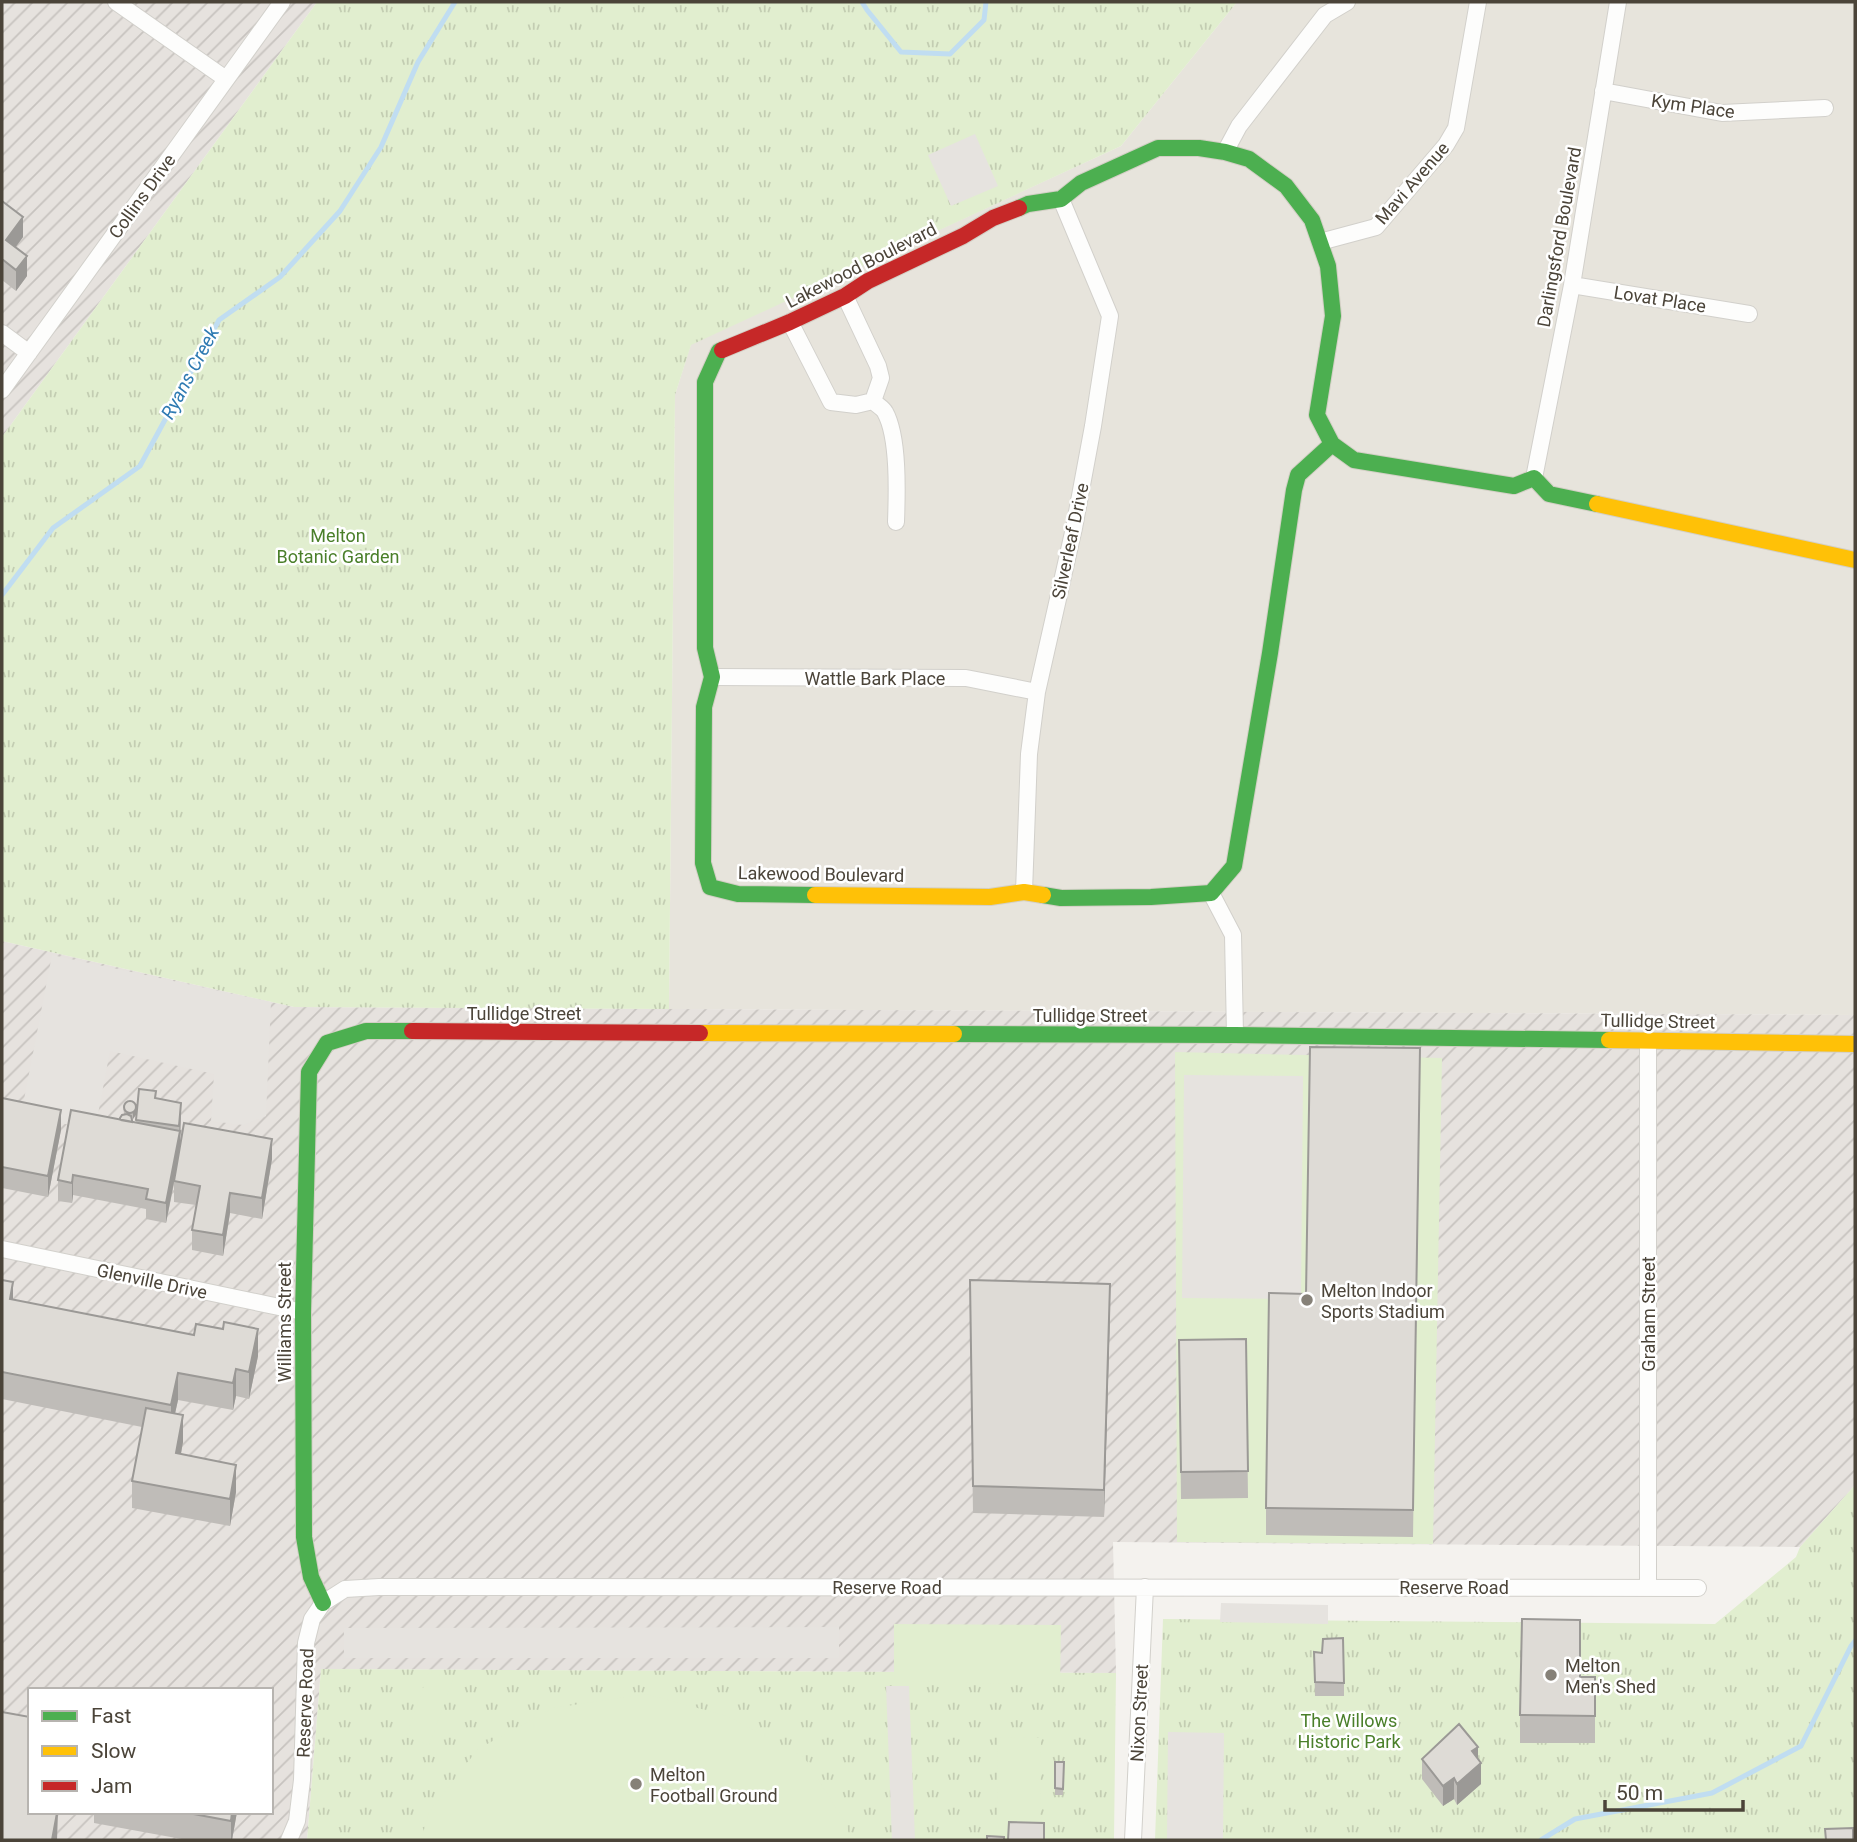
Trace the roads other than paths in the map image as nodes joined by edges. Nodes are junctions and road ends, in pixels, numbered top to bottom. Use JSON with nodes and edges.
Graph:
{"nodes":[{"id":1,"x":116,"y":2,"type":"edge"},
{"id":2,"x":282,"y":2,"type":"edge"},
{"id":3,"x":1347,"y":2,"type":"edge"},
{"id":4,"x":1478,"y":2,"type":"edge"},
{"id":5,"x":1618,"y":2,"type":"edge"},
{"id":6,"x":226,"y":79,"type":"junction"},
{"id":7,"x":1603,"y":91,"type":"junction"},
{"id":8,"x":1825,"y":108,"type":"dead end"},
{"id":9,"x":1225,"y":152,"type":"junction"},
{"id":10,"x":1061,"y":199,"type":"junction"},
{"id":11,"x":1320,"y":242,"type":"junction"},
{"id":12,"x":1572,"y":285,"type":"junction"},
{"id":13,"x":845,"y":296,"type":"junction"},
{"id":14,"x":1749,"y":314,"type":"dead end"},
{"id":15,"x":790,"y":322,"type":"junction"},
{"id":16,"x":2,"y":333,"type":"edge"},
{"id":17,"x":29,"y":354,"type":"junction"},
{"id":18,"x":2,"y":390,"type":"edge"},
{"id":19,"x":873,"y":401,"type":"junction"},
{"id":20,"x":1332,"y":444,"type":"junction"},
{"id":21,"x":1534,"y":478,"type":"junction"},
{"id":22,"x":897,"y":523,"type":"dead end"},
{"id":23,"x":1855,"y":560,"type":"edge"},
{"id":24,"x":712,"y":677,"type":"junction"},
{"id":25,"x":1037,"y":692,"type":"junction"},
{"id":26,"x":1024,"y":892,"type":"junction"},
{"id":27,"x":1211,"y":893,"type":"junction"},
{"id":28,"x":1235,"y":1035,"type":"junction"},
{"id":29,"x":1648,"y":1040,"type":"junction"},
{"id":30,"x":327,"y":1043,"type":"joint"},
{"id":31,"x":1855,"y":1044,"type":"edge"},
{"id":32,"x":2,"y":1250,"type":"edge"},
{"id":33,"x":303,"y":1312,"type":"junction"},
{"id":34,"x":1144,"y":1587,"type":"junction"},
{"id":35,"x":1648,"y":1588,"type":"junction"},
{"id":36,"x":1698,"y":1588,"type":"dead end"},
{"id":37,"x":323,"y":1604,"type":"junction"},
{"id":38,"x":289,"y":1840,"type":"edge"},
{"id":39,"x":1133,"y":1840,"type":"edge"}],
"edges":[{"from":1,"to":6,"type":"street"},
{"from":2,"to":6,"type":"street","name":"Collins Drive"},
{"from":3,"to":9,"type":"street"},
{"from":4,"to":11,"type":"street","name":"Mavi Avenue"},
{"from":5,"to":7,"type":"street","name":"Darlingsford Boulevard"},
{"from":6,"to":17,"type":"street","name":"Collins Drive"},
{"from":7,"to":8,"type":"street","name":"Kym Place"},
{"from":7,"to":12,"type":"street","name":"Darlingsford Boulevard"},
{"from":9,"to":10,"type":"street","name":"Lakewood Boulevard"},
{"from":9,"to":11,"type":"street","name":"Lakewood Boulevard"},
{"from":10,"to":13,"type":"street","name":"Lakewood Boulevard"},
{"from":10,"to":25,"type":"street","name":"Silverleaf Drive"},
{"from":11,"to":20,"type":"street","name":"Lakewood Boulevard"},
{"from":12,"to":14,"type":"street","name":"Lovat Place"},
{"from":12,"to":21,"type":"street","name":"Darlingsford Boulevard"},
{"from":13,"to":15,"type":"street","name":"Lakewood Boulevard"},
{"from":13,"to":19,"type":"street"},
{"from":15,"to":19,"type":"street"},
{"from":15,"to":24,"type":"street","name":"Lakewood Boulevard"},
{"from":16,"to":17,"type":"street"},
{"from":17,"to":18,"type":"street","name":"Collins Drive"},
{"from":19,"to":22,"type":"street"},
{"from":20,"to":21,"type":"street"},
{"from":20,"to":27,"type":"street"},
{"from":21,"to":23,"type":"street"},
{"from":24,"to":25,"type":"street","name":"Wattle Bark Place"},
{"from":24,"to":26,"type":"street","name":"Lakewood Boulevard"},
{"from":25,"to":26,"type":"street","name":"Silverleaf Drive"},
{"from":26,"to":27,"type":"street","name":"Lakewood Boulevard"},
{"from":27,"to":28,"type":"street"},
{"from":28,"to":29,"type":"street","name":"Tullidge Street"},
{"from":28,"to":30,"type":"street","name":"Tullidge Street"},
{"from":29,"to":31,"type":"street","name":"Tullidge Street"},
{"from":29,"to":35,"type":"street","name":"Graham Street"},
{"from":30,"to":33,"type":"street","name":"Williams Street"},
{"from":32,"to":33,"type":"street","name":"Glenville Drive"},
{"from":33,"to":37,"type":"street","name":"Williams Street"},
{"from":34,"to":35,"type":"street","name":"Reserve Road"},
{"from":34,"to":37,"type":"street","name":"Reserve Road"},
{"from":34,"to":39,"type":"street","name":"Nixon Street"},
{"from":35,"to":36,"type":"street","name":"Reserve Road"},
{"from":37,"to":38,"type":"street","name":"Reserve Road"}]}
